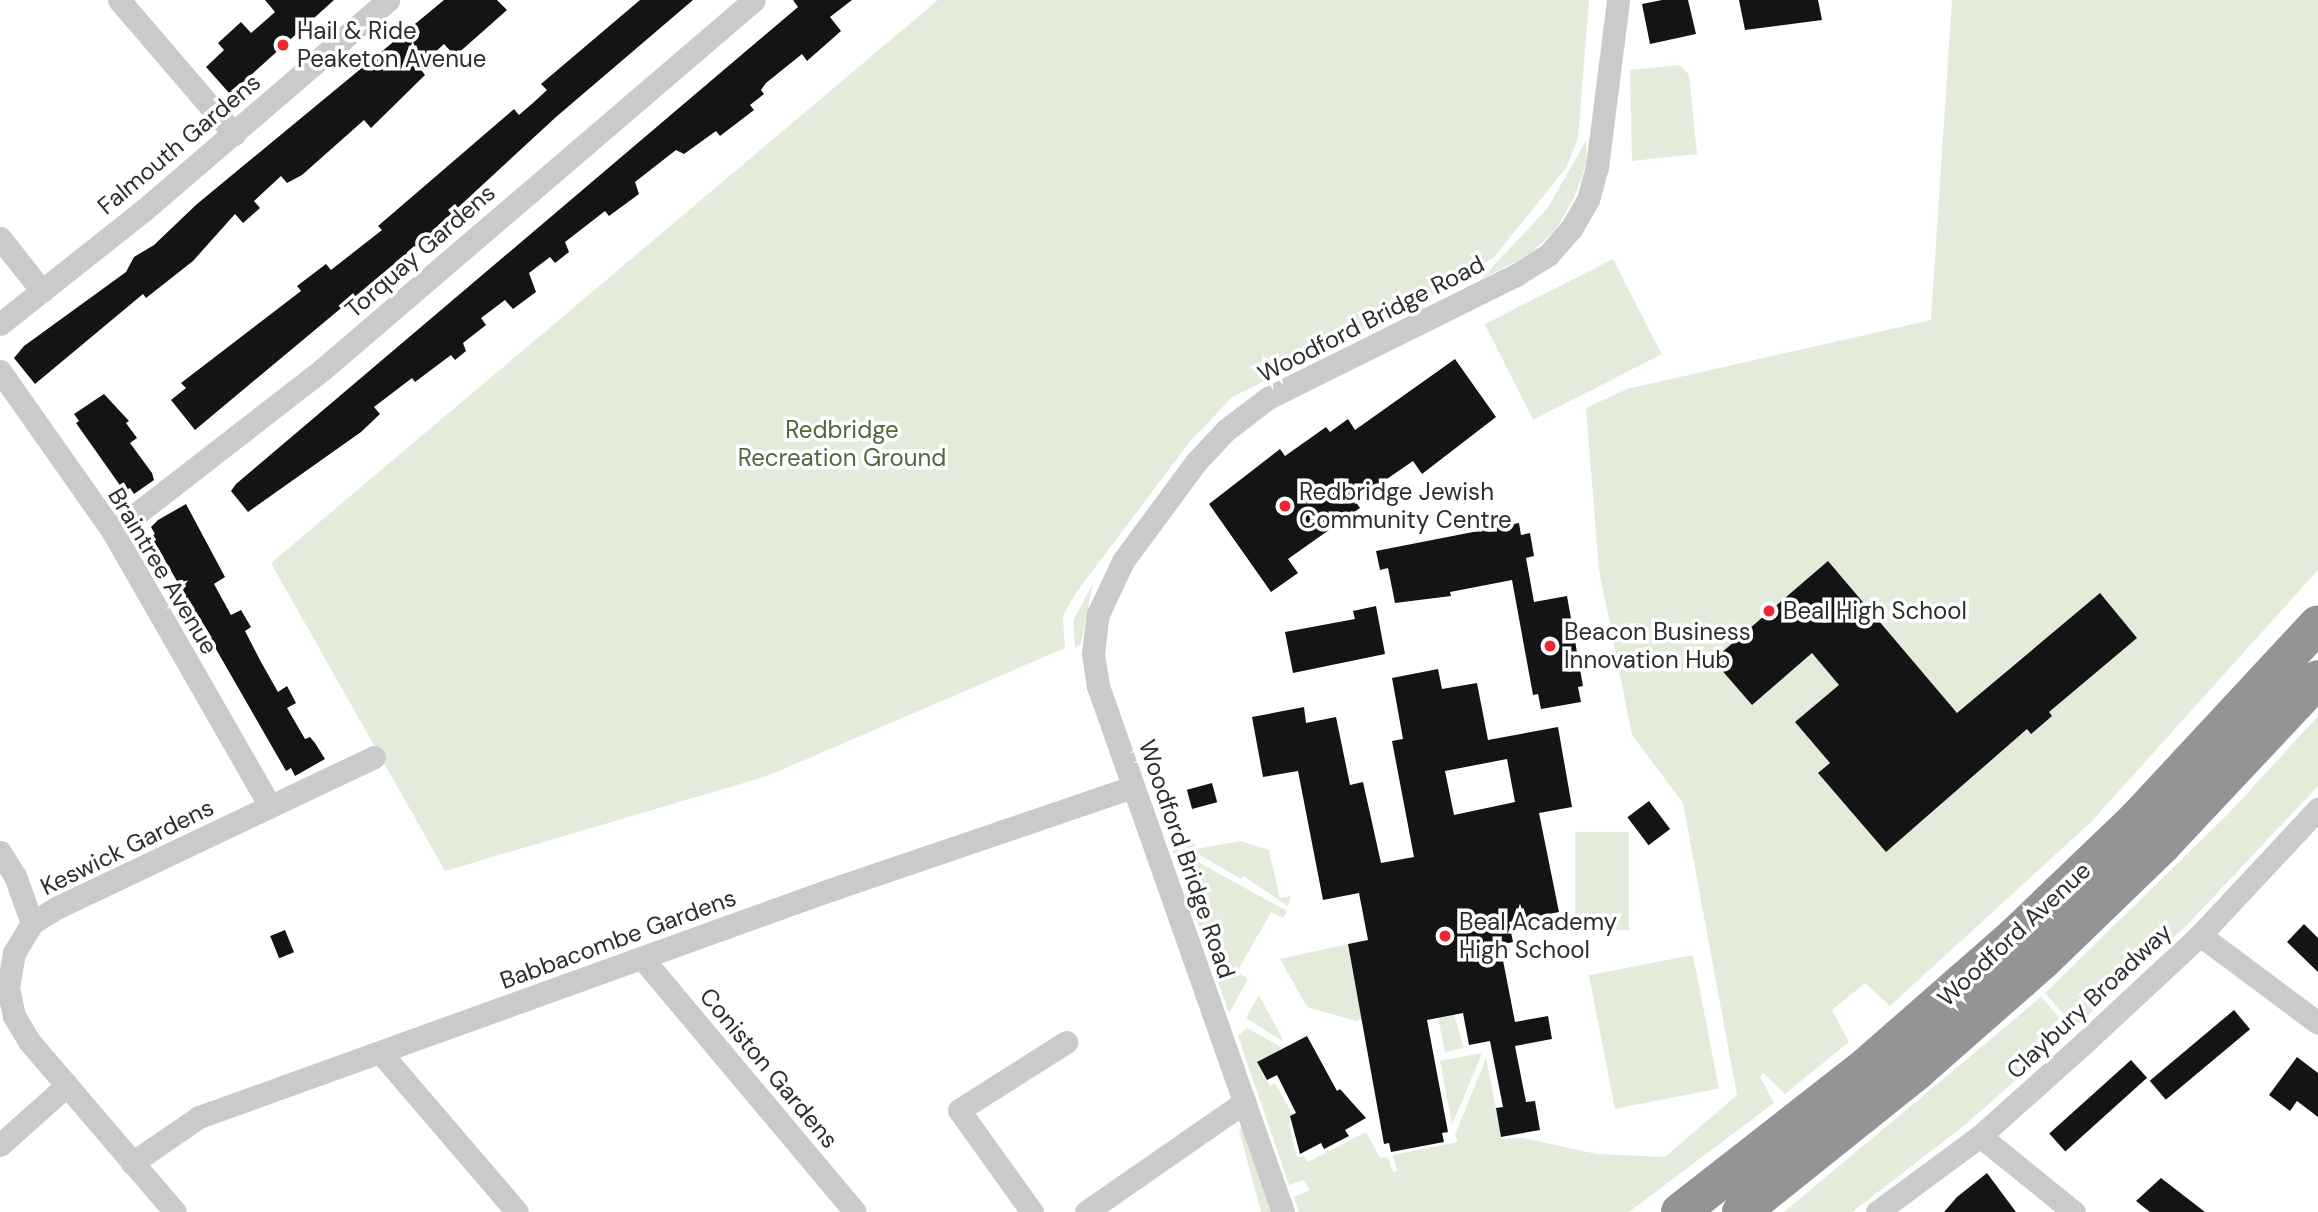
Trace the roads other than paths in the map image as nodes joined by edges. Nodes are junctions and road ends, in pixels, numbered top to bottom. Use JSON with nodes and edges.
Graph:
{"nodes":[{"id":1,"x":119,"y":0,"type":"edge"},
{"id":2,"x":388,"y":0,"type":"edge"},
{"id":3,"x":754,"y":0,"type":"edge"},
{"id":4,"x":1618,"y":0,"type":"edge"},
{"id":5,"x":234,"y":134,"type":"junction"},
{"id":6,"x":0,"y":238,"type":"edge"},
{"id":7,"x":42,"y":291,"type":"junction"},
{"id":8,"x":0,"y":324,"type":"edge"},
{"id":9,"x":0,"y":371,"type":"edge"},
{"id":10,"x":113,"y":532,"type":"junction"},
{"id":11,"x":2318,"y":624,"type":"edge"},
{"id":12,"x":2318,"y":679,"type":"edge"},
{"id":13,"x":374,"y":757,"type":"dead end"},
{"id":14,"x":1133,"y":787,"type":"junction"},
{"id":15,"x":270,"y":806,"type":"junction"},
{"id":16,"x":2318,"y":809,"type":"edge"},
{"id":17,"x":0,"y":852,"type":"edge"},
{"id":18,"x":32,"y":923,"type":"junction"},
{"id":19,"x":2200,"y":935,"type":"junction"},
{"id":20,"x":642,"y":958,"type":"junction"},
{"id":21,"x":2318,"y":1023,"type":"edge"},
{"id":22,"x":1066,"y":1042,"type":"dead end"},
{"id":23,"x":384,"y":1051,"type":"junction"},
{"id":24,"x":67,"y":1084,"type":"junction"},
{"id":25,"x":1244,"y":1102,"type":"junction"},
{"id":26,"x":1980,"y":1136,"type":"junction"},
{"id":27,"x":0,"y":1145,"type":"edge"},
{"id":28,"x":132,"y":1163,"type":"junction"},
{"id":29,"x":175,"y":1212,"type":"edge"},
{"id":30,"x":517,"y":1212,"type":"edge"},
{"id":31,"x":855,"y":1212,"type":"edge"},
{"id":32,"x":1032,"y":1212,"type":"edge"},
{"id":33,"x":1086,"y":1212,"type":"edge"},
{"id":34,"x":1283,"y":1212,"type":"edge"},
{"id":35,"x":1680,"y":1212,"type":"edge"},
{"id":36,"x":1741,"y":1212,"type":"edge"},
{"id":37,"x":1877,"y":1212,"type":"edge"},
{"id":38,"x":2074,"y":1212,"type":"edge"}],
"edges":[{"from":1,"to":5,"type":"street"},
{"from":2,"to":5,"type":"street","name":"Falmouth Gardens"},
{"from":3,"to":10,"type":"street","name":"Torquay Gardens"},
{"from":4,"to":14,"type":"street","name":"Woodford Bridge Road"},
{"from":5,"to":7,"type":"street","name":"Falmouth Gardens"},
{"from":6,"to":7,"type":"street"},
{"from":7,"to":8,"type":"street","name":"Falmouth Gardens"},
{"from":9,"to":10,"type":"street","name":"Braintree Avenue"},
{"from":10,"to":15,"type":"street","name":"Braintree Avenue"},
{"from":11,"to":35,"type":"highway","name":"Woodford Avenue"},
{"from":12,"to":36,"type":"highway","name":"Woodford Avenue"},
{"from":13,"to":15,"type":"street","name":"Keswick Gardens"},
{"from":14,"to":20,"type":"street","name":"Babbacombe Gardens"},
{"from":14,"to":25,"type":"street","name":"Woodford Bridge Road"},
{"from":15,"to":18,"type":"street","name":"Keswick Gardens"},
{"from":16,"to":19,"type":"street","name":"Claybury Broadway"},
{"from":17,"to":18,"type":"street"},
{"from":18,"to":24,"type":"street","name":"Keswick Gardens"},
{"from":19,"to":21,"type":"street"},
{"from":19,"to":26,"type":"street","name":"Claybury Broadway"},
{"from":20,"to":23,"type":"street","name":"Babbacombe Gardens"},
{"from":20,"to":31,"type":"street","name":"Coniston Gardens"},
{"from":22,"to":32,"type":"street"},
{"from":23,"to":28,"type":"street","name":"Babbacombe Gardens"},
{"from":23,"to":30,"type":"street"},
{"from":24,"to":27,"type":"street"},
{"from":24,"to":28,"type":"street","name":"Keswick Gardens"},
{"from":25,"to":33,"type":"street"},
{"from":25,"to":34,"type":"street","name":"Woodford Bridge Road"},
{"from":26,"to":37,"type":"street","name":"Claybury Broadway"},
{"from":26,"to":38,"type":"street"},
{"from":28,"to":29,"type":"street","name":"Keswick Gardens"}]}
